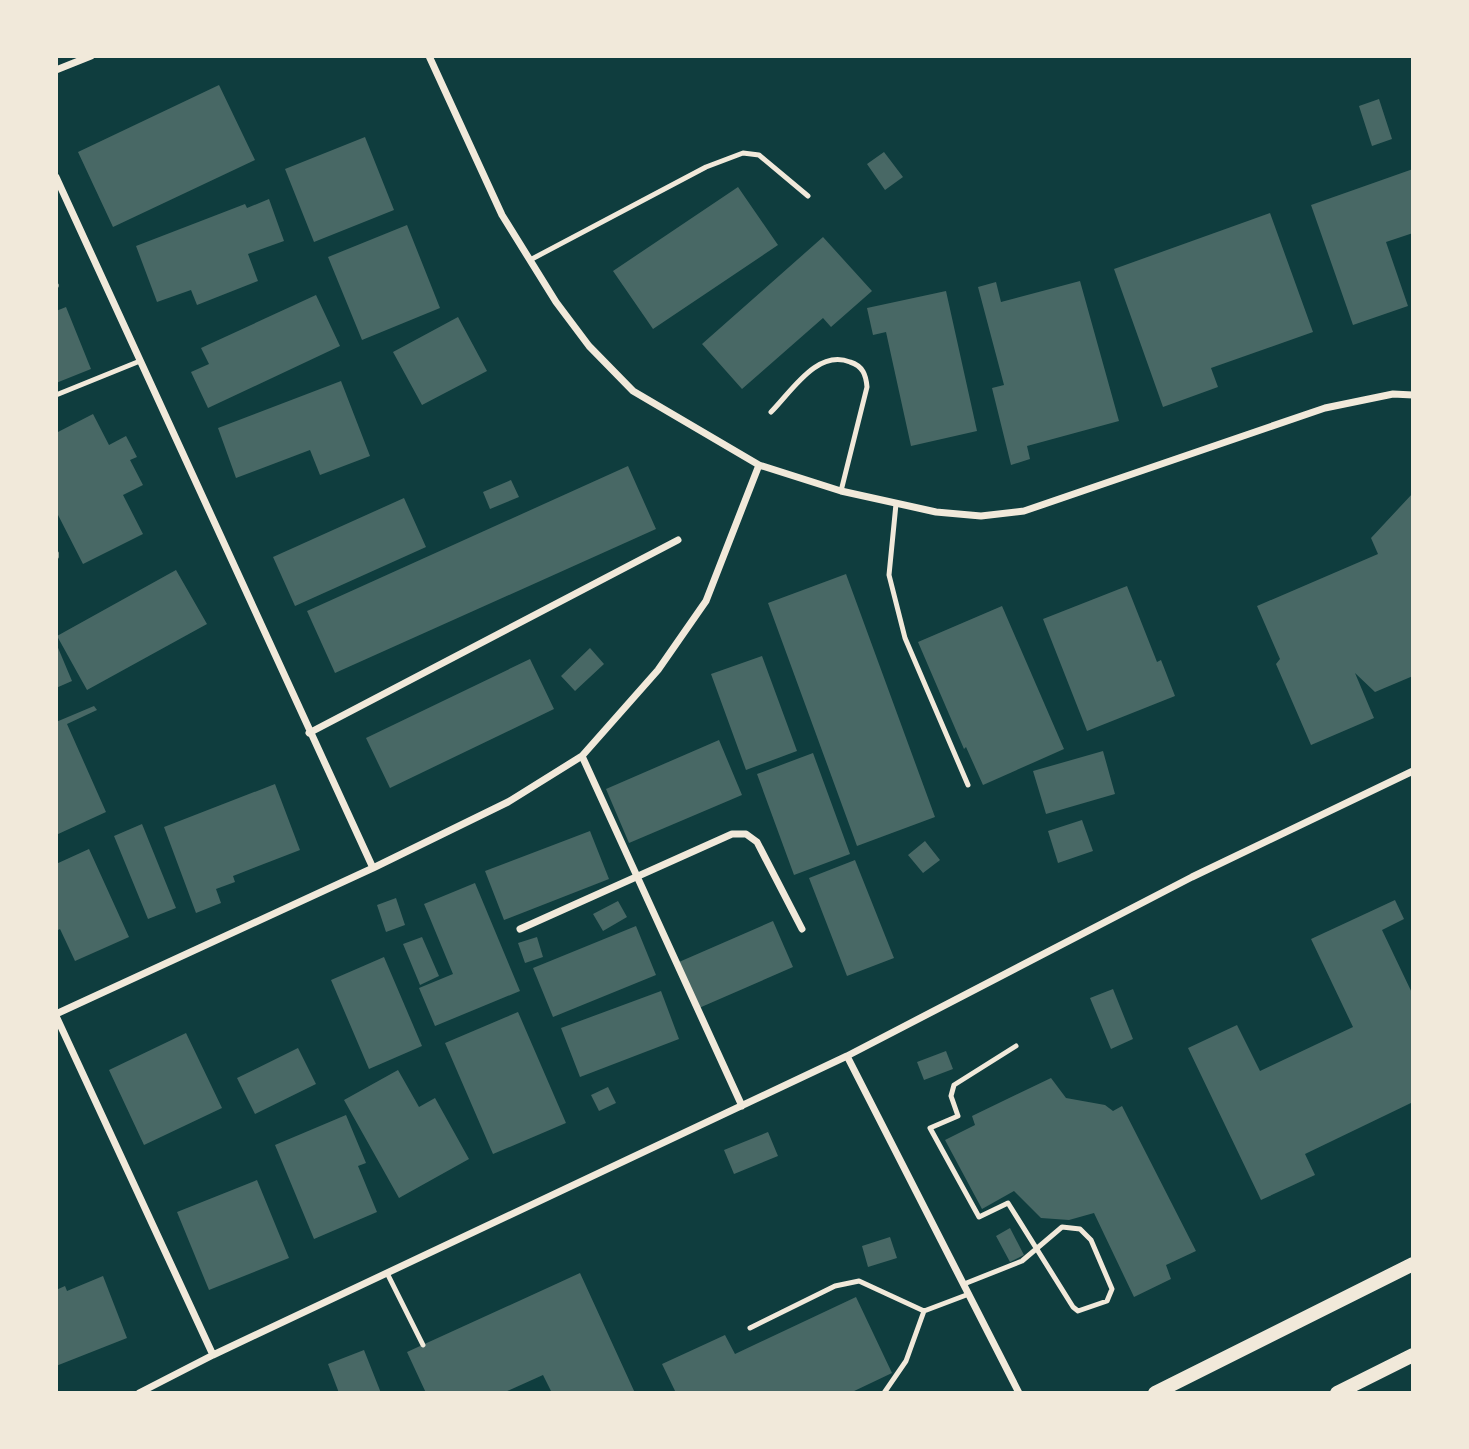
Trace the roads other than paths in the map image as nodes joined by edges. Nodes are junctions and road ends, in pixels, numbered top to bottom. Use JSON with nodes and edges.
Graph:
{"nodes":[{"id":1,"x":91,"y":56,"type":"edge"},
{"id":2,"x":429,"y":56,"type":"edge"},
{"id":3,"x":56,"y":70,"type":"edge"},
{"id":4,"x":56,"y":177,"type":"edge"},
{"id":5,"x":808,"y":196,"type":"dead end"},
{"id":6,"x":530,"y":260,"type":"junction"},
{"id":7,"x":141,"y":361,"type":"junction"},
{"id":8,"x":56,"y":395,"type":"edge"},
{"id":9,"x":1413,"y":395,"type":"edge"},
{"id":10,"x":771,"y":412,"type":"dead end"},
{"id":11,"x":759,"y":465,"type":"junction"},
{"id":12,"x":841,"y":491,"type":"junction"},
{"id":13,"x":897,"y":504,"type":"junction"},
{"id":14,"x":678,"y":540,"type":"dead end"},
{"id":15,"x":309,"y":733,"type":"junction"},
{"id":16,"x":582,"y":756,"type":"junction"},
{"id":17,"x":1413,"y":771,"type":"edge"},
{"id":18,"x":968,"y":785,"type":"dead end"},
{"id":19,"x":373,"y":868,"type":"junction"},
{"id":20,"x":636,"y":875,"type":"junction"},
{"id":21,"x":520,"y":929,"type":"dead end"},
{"id":22,"x":803,"y":929,"type":"dead end"},
{"id":23,"x":56,"y":1015,"type":"edge"},
{"id":24,"x":1016,"y":1046,"type":"dead end"},
{"id":25,"x":847,"y":1056,"type":"junction"},
{"id":26,"x":742,"y":1106,"type":"junction"},
{"id":27,"x":1038,"y":1249,"type":"junction"},
{"id":28,"x":1413,"y":1264,"type":"edge"},
{"id":29,"x":387,"y":1273,"type":"junction"},
{"id":30,"x":964,"y":1284,"type":"junction"},
{"id":31,"x":969,"y":1294,"type":"junction"},
{"id":32,"x":924,"y":1311,"type":"junction"},
{"id":33,"x":750,"y":1328,"type":"dead end"},
{"id":34,"x":423,"y":1345,"type":"dead end"},
{"id":35,"x":213,"y":1355,"type":"junction"},
{"id":36,"x":1413,"y":1355,"type":"edge"},
{"id":37,"x":139,"y":1393,"type":"edge"},
{"id":38,"x":884,"y":1393,"type":"edge"},
{"id":39,"x":1019,"y":1393,"type":"edge"},
{"id":40,"x":1155,"y":1393,"type":"edge"},
{"id":41,"x":1337,"y":1393,"type":"edge"}],
"edges":[{"from":1,"to":3,"type":"street"},
{"from":2,"to":6,"type":"street"},
{"from":4,"to":7,"type":"street"},
{"from":5,"to":6,"type":"lane"},
{"from":6,"to":11,"type":"street"},
{"from":7,"to":8,"type":"lane"},
{"from":7,"to":15,"type":"street"},
{"from":9,"to":13,"type":"street"},
{"from":10,"to":12,"type":"lane"},
{"from":11,"to":12,"type":"street"},
{"from":11,"to":16,"type":"street"},
{"from":12,"to":13,"type":"street"},
{"from":13,"to":18,"type":"lane"},
{"from":14,"to":15,"type":"street"},
{"from":15,"to":19,"type":"street"},
{"from":16,"to":19,"type":"street"},
{"from":16,"to":20,"type":"street"},
{"from":17,"to":25,"type":"street"},
{"from":19,"to":23,"type":"street"},
{"from":20,"to":21,"type":"street"},
{"from":20,"to":22,"type":"street"},
{"from":20,"to":26,"type":"street"},
{"from":23,"to":35,"type":"street"},
{"from":24,"to":27,"type":"lane"},
{"from":25,"to":26,"type":"street"},
{"from":25,"to":30,"type":"street"},
{"from":26,"to":29,"type":"street"},
{"from":27,"to":27,"type":"lane"},
{"from":27,"to":30,"type":"lane"},
{"from":28,"to":40,"type":"main road"},
{"from":29,"to":34,"type":"lane"},
{"from":29,"to":35,"type":"street"},
{"from":30,"to":31,"type":"street"},
{"from":31,"to":32,"type":"lane"},
{"from":31,"to":39,"type":"street"},
{"from":32,"to":33,"type":"lane"},
{"from":32,"to":38,"type":"lane"},
{"from":35,"to":37,"type":"street"},
{"from":36,"to":41,"type":"main road"}]}
